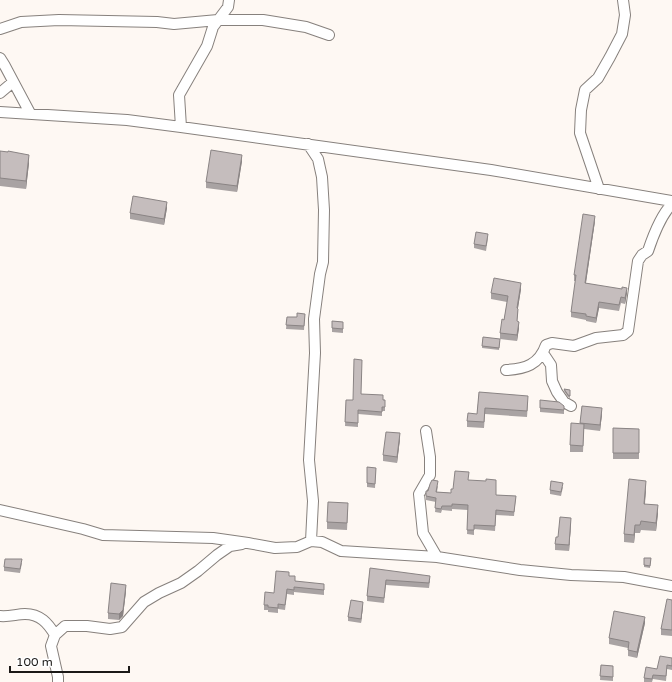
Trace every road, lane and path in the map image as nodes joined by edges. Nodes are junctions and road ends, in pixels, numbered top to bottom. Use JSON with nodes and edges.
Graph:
{"nodes":[{"id":1,"x":230,"y":0,"type":"edge"},
{"id":2,"x":623,"y":0,"type":"edge"},
{"id":3,"x":218,"y":20,"type":"junction"},
{"id":4,"x":0,"y":29,"type":"edge"},
{"id":5,"x":329,"y":36,"type":"dead end"},
{"id":6,"x":0,"y":58,"type":"edge"},
{"id":7,"x":13,"y":82,"type":"junction"},
{"id":8,"x":0,"y":93,"type":"edge"},
{"id":9,"x":0,"y":112,"type":"edge"},
{"id":10,"x":30,"y":113,"type":"junction"},
{"id":11,"x":181,"y":127,"type":"junction"},
{"id":12,"x":308,"y":144,"type":"junction"},
{"id":13,"x":599,"y":189,"type":"junction"},
{"id":14,"x":672,"y":203,"type":"edge"},
{"id":15,"x":543,"y":354,"type":"junction"},
{"id":16,"x":506,"y":370,"type":"dead end"},
{"id":17,"x":571,"y":406,"type":"dead end"},
{"id":18,"x":426,"y":431,"type":"dead end"},
{"id":19,"x":0,"y":510,"type":"edge"},
{"id":20,"x":311,"y":541,"type":"junction"},
{"id":21,"x":248,"y":543,"type":"junction"},
{"id":22,"x":438,"y":557,"type":"junction"},
{"id":23,"x":672,"y":586,"type":"edge"},
{"id":24,"x":0,"y":616,"type":"edge"},
{"id":25,"x":55,"y":634,"type":"junction"},
{"id":26,"x":58,"y":682,"type":"edge"}],
"edges":[{"from":1,"to":3,"type":"street"},
{"from":2,"to":13,"type":"street"},
{"from":3,"to":4,"type":"street"},
{"from":3,"to":5,"type":"street"},
{"from":3,"to":11,"type":"street"},
{"from":6,"to":7,"type":"street"},
{"from":7,"to":8,"type":"street"},
{"from":7,"to":10,"type":"street"},
{"from":9,"to":10,"type":"street"},
{"from":10,"to":11,"type":"street"},
{"from":11,"to":12,"type":"street"},
{"from":12,"to":13,"type":"street"},
{"from":12,"to":20,"type":"street"},
{"from":13,"to":14,"type":"street"},
{"from":14,"to":15,"type":"street"},
{"from":15,"to":16,"type":"street"},
{"from":15,"to":17,"type":"street"},
{"from":18,"to":22,"type":"street"},
{"from":19,"to":21,"type":"street"},
{"from":20,"to":21,"type":"street"},
{"from":20,"to":22,"type":"street"},
{"from":21,"to":25,"type":"street"},
{"from":22,"to":23,"type":"street"},
{"from":24,"to":25,"type":"street"},
{"from":25,"to":26,"type":"street"}]}
